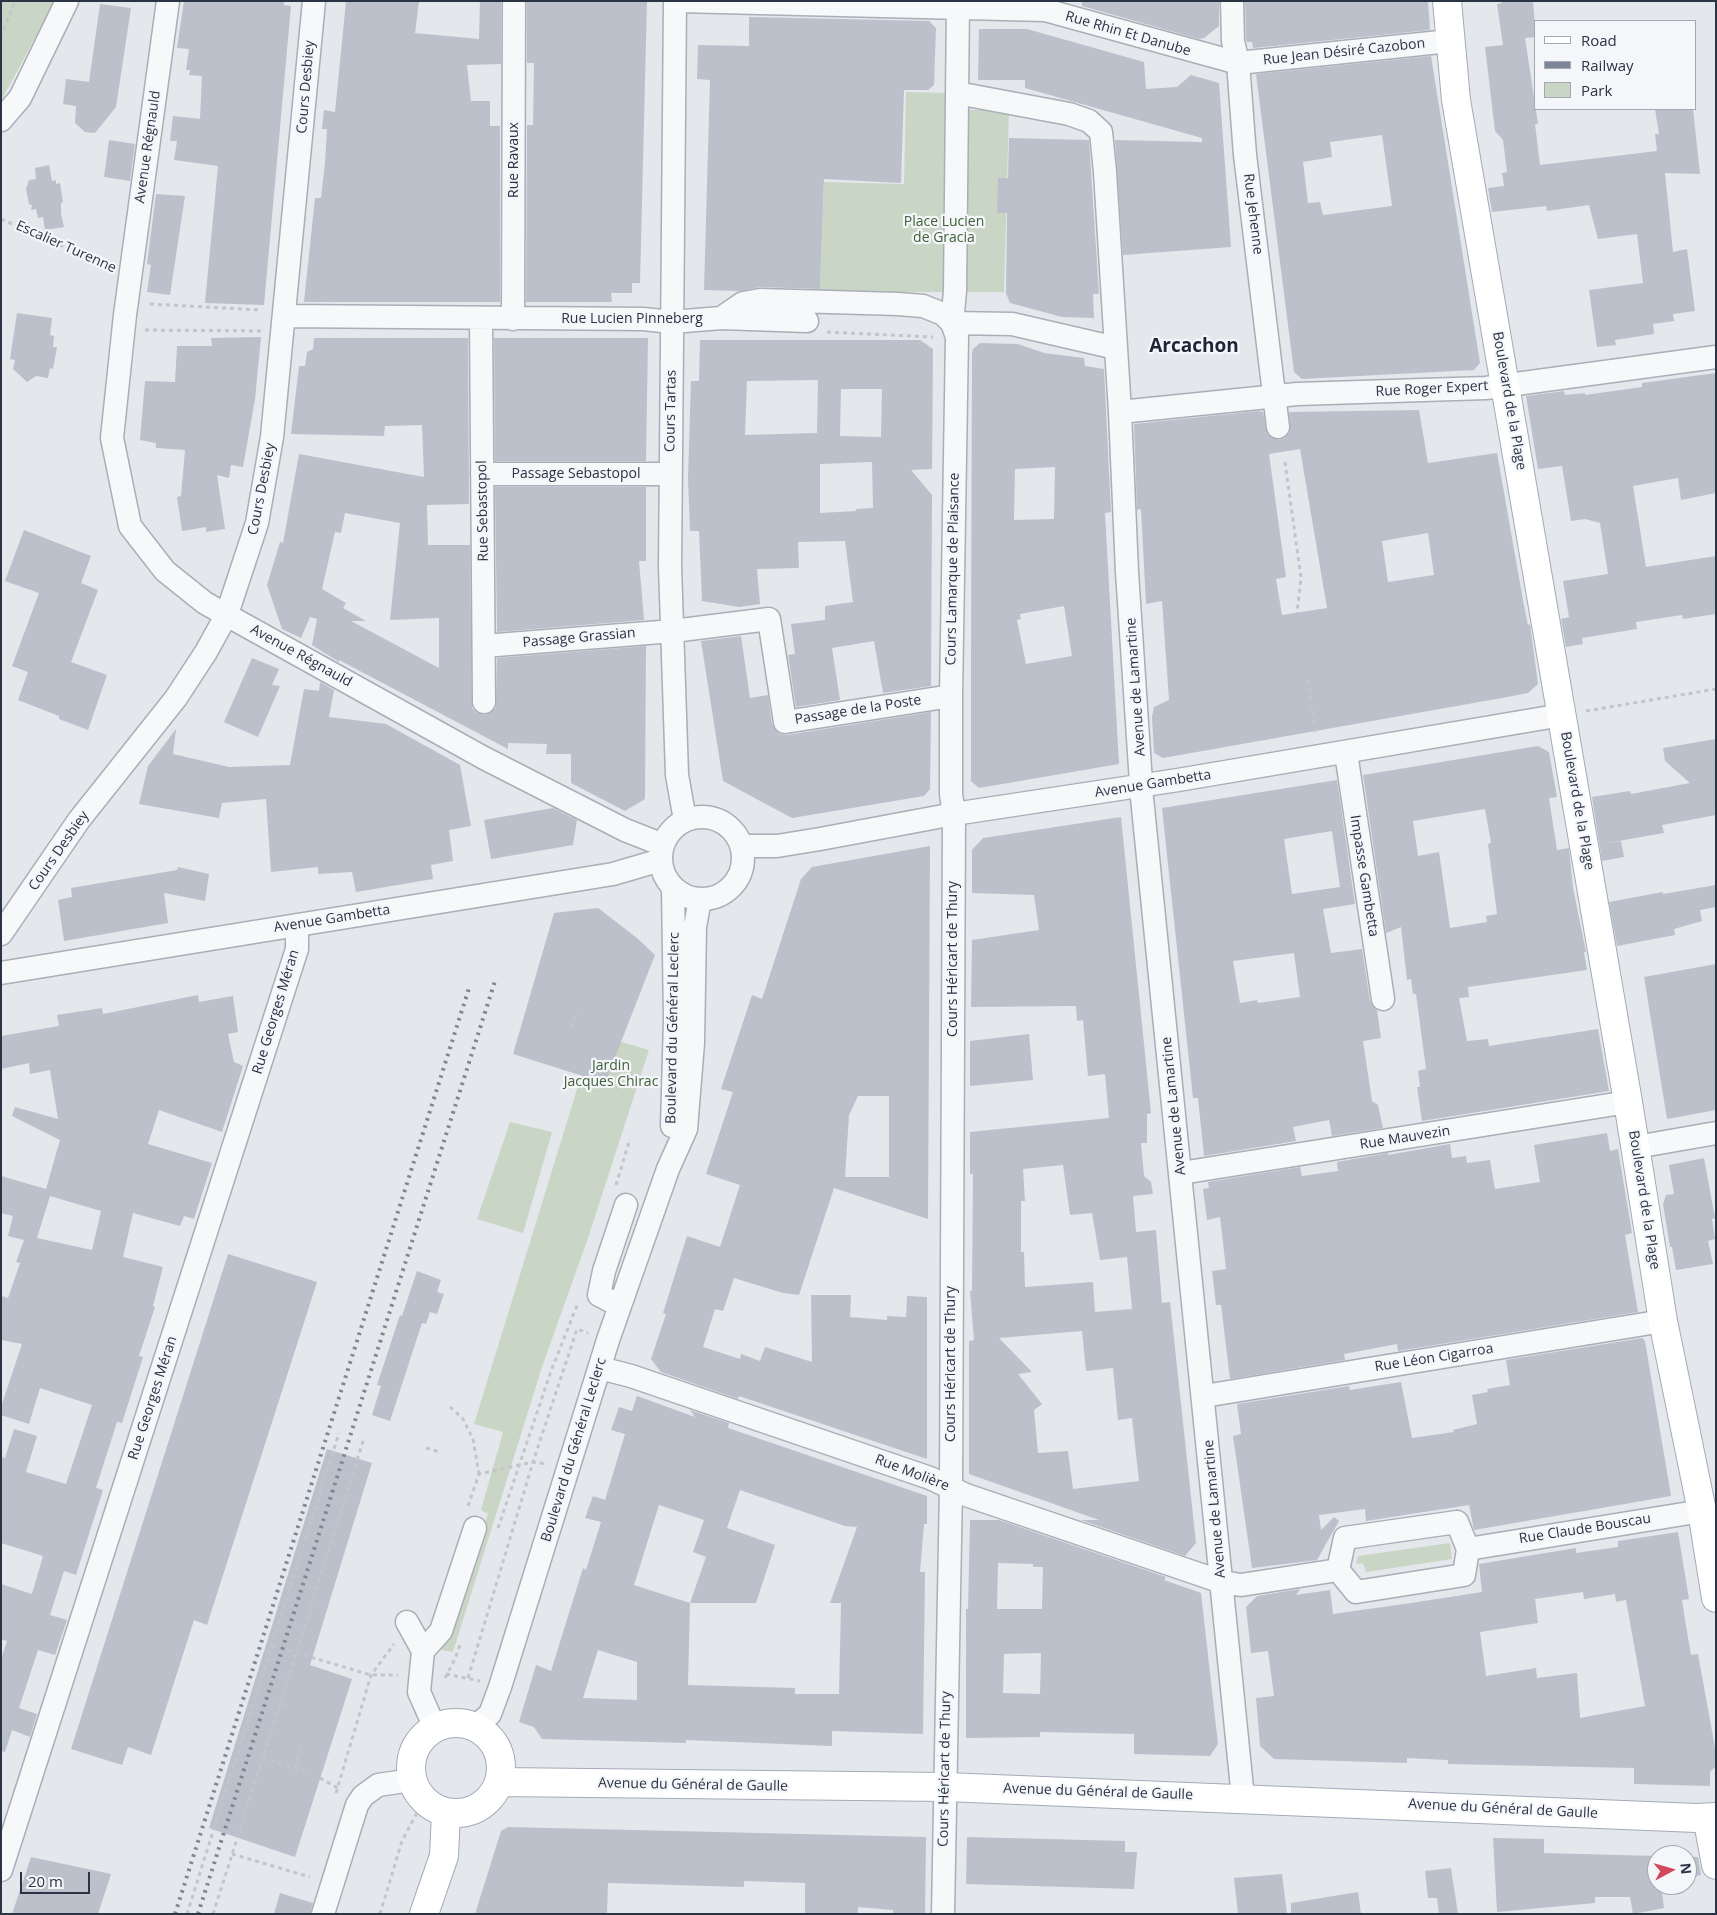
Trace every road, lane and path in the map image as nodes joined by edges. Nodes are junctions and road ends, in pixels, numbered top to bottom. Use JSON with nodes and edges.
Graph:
{"nodes":[{"id":1,"x":15,"y":1,"type":"edge"},
{"id":2,"x":67,"y":1,"type":"edge"},
{"id":3,"x":168,"y":1,"type":"edge"},
{"id":4,"x":314,"y":1,"type":"edge"},
{"id":5,"x":514,"y":1,"type":"edge"},
{"id":6,"x":677,"y":1,"type":"edge"},
{"id":7,"x":1232,"y":1,"type":"edge"},
{"id":8,"x":1448,"y":1,"type":"edge"},
{"id":9,"x":958,"y":5,"type":"edge"},
{"id":10,"x":1,"y":37,"type":"edge"},
{"id":11,"x":1450,"y":41,"type":"junction"},
{"id":12,"x":1238,"y":63,"type":"junction"},
{"id":13,"x":957,"y":93,"type":"junction"},
{"id":14,"x":1,"y":120,"type":"edge"},
{"id":15,"x":1,"y":219,"type":"edge"},
{"id":16,"x":135,"y":291,"type":"junction"},
{"id":17,"x":262,"y":310,"type":"dead end"},
{"id":18,"x":285,"y":316,"type":"junction"},
{"id":19,"x":721,"y":318,"type":"junction"},
{"id":20,"x":482,"y":319,"type":"junction"},
{"id":21,"x":513,"y":319,"type":"junction"},
{"id":22,"x":807,"y":321,"type":"dead end"},
{"id":23,"x":672,"y":322,"type":"junction"},
{"id":24,"x":952,"y":323,"type":"junction"},
{"id":25,"x":261,"y":331,"type":"dead end"},
{"id":26,"x":132,"y":334,"type":"junction"},
{"id":27,"x":1116,"y":348,"type":"junction"},
{"id":28,"x":1716,"y":357,"type":"edge"},
{"id":29,"x":1507,"y":385,"type":"junction"},
{"id":30,"x":1286,"y":395,"type":"junction"},
{"id":31,"x":1120,"y":412,"type":"junction"},
{"id":32,"x":1278,"y":427,"type":"dead end"},
{"id":33,"x":1285,"y":462,"type":"dead end"},
{"id":34,"x":482,"y":474,"type":"junction"},
{"id":35,"x":670,"y":474,"type":"junction"},
{"id":36,"x":1298,"y":613,"type":"dead end"},
{"id":37,"x":227,"y":614,"type":"junction"},
{"id":38,"x":673,"y":631,"type":"junction"},
{"id":39,"x":484,"y":646,"type":"junction"},
{"id":40,"x":1308,"y":680,"type":"dead end"},
{"id":41,"x":1716,"y":689,"type":"edge"},
{"id":42,"x":951,"y":696,"type":"junction"},
{"id":43,"x":484,"y":702,"type":"dead end"},
{"id":44,"x":1562,"y":715,"type":"junction"},
{"id":45,"x":1315,"y":731,"type":"dead end"},
{"id":46,"x":1346,"y":753,"type":"junction"},
{"id":47,"x":1142,"y":786,"type":"junction"},
{"id":48,"x":954,"y":814,"type":"junction"},
{"id":49,"x":685,"y":820,"type":"junction"},
{"id":50,"x":742,"y":846,"type":"junction"},
{"id":51,"x":662,"y":852,"type":"junction"},
{"id":52,"x":674,"y":887,"type":"junction"},
{"id":53,"x":700,"y":899,"type":"junction"},
{"id":54,"x":298,"y":925,"type":"junction"},
{"id":55,"x":1,"y":934,"type":"edge"},
{"id":56,"x":1,"y":973,"type":"edge"},
{"id":57,"x":1382,"y":999,"type":"dead end"},
{"id":58,"x":577,"y":1010,"type":"dead end"},
{"id":59,"x":572,"y":1027,"type":"dead end"},
{"id":60,"x":1628,"y":1102,"type":"junction"},
{"id":61,"x":1716,"y":1133,"type":"edge"},
{"id":62,"x":630,"y":1139,"type":"dead end"},
{"id":63,"x":1636,"y":1147,"type":"junction"},
{"id":64,"x":668,"y":1169,"type":"junction"},
{"id":65,"x":1181,"y":1173,"type":"junction"},
{"id":66,"x":621,"y":1196,"type":"joint"},
{"id":67,"x":579,"y":1300,"type":"dead end"},
{"id":68,"x":620,"y":1306,"type":"junction"},
{"id":69,"x":1663,"y":1321,"type":"junction"},
{"id":70,"x":594,"y":1335,"type":"dead end"},
{"id":71,"x":600,"y":1368,"type":"junction"},
{"id":72,"x":1204,"y":1396,"type":"junction"},
{"id":73,"x":450,"y":1407,"type":"dead end"},
{"id":74,"x":339,"y":1433,"type":"dead end"},
{"id":75,"x":364,"y":1438,"type":"dead end"},
{"id":76,"x":426,"y":1448,"type":"dead end"},
{"id":77,"x":440,"y":1452,"type":"dead end"},
{"id":78,"x":479,"y":1474,"type":"dead end"},
{"id":79,"x":951,"y":1487,"type":"junction"},
{"id":80,"x":1702,"y":1510,"type":"junction"},
{"id":81,"x":486,"y":1531,"type":"joint"},
{"id":82,"x":1468,"y":1549,"type":"junction"},
{"id":83,"x":1338,"y":1570,"type":"junction"},
{"id":84,"x":1222,"y":1582,"type":"junction"},
{"id":85,"x":1716,"y":1598,"type":"edge"},
{"id":86,"x":402,"y":1631,"type":"joint"},
{"id":87,"x":461,"y":1642,"type":"dead end"},
{"id":88,"x":273,"y":1646,"type":"junction"},
{"id":89,"x":423,"y":1651,"type":"junction"},
{"id":90,"x":296,"y":1653,"type":"junction"},
{"id":91,"x":441,"y":1674,"type":"dead end"},
{"id":92,"x":447,"y":1674,"type":"junction"},
{"id":93,"x":371,"y":1675,"type":"junction"},
{"id":94,"x":405,"y":1675,"type":"dead end"},
{"id":95,"x":468,"y":1678,"type":"junction"},
{"id":96,"x":486,"y":1682,"type":"dead end"},
{"id":97,"x":280,"y":1704,"type":"junction"},
{"id":98,"x":290,"y":1707,"type":"dead end"},
{"id":99,"x":431,"y":1718,"type":"junction"},
{"id":100,"x":475,"y":1726,"type":"junction"},
{"id":101,"x":301,"y":1750,"type":"dead end"},
{"id":102,"x":263,"y":1758,"type":"junction"},
{"id":103,"x":295,"y":1768,"type":"junction"},
{"id":104,"x":308,"y":1772,"type":"dead end"},
{"id":105,"x":320,"y":1778,"type":"dead end"},
{"id":106,"x":500,"y":1782,"type":"junction"},
{"id":107,"x":337,"y":1787,"type":"junction"},
{"id":108,"x":946,"y":1787,"type":"junction"},
{"id":109,"x":344,"y":1790,"type":"dead end"},
{"id":110,"x":335,"y":1796,"type":"dead end"},
{"id":111,"x":427,"y":1798,"type":"junction"},
{"id":112,"x":1243,"y":1798,"type":"junction"},
{"id":113,"x":1709,"y":1821,"type":"edge"},
{"id":114,"x":232,"y":1854,"type":"junction"},
{"id":115,"x":1716,"y":1865,"type":"edge"},
{"id":116,"x":313,"y":1868,"type":"dead end"},
{"id":117,"x":1,"y":1870,"type":"edge"},
{"id":118,"x":310,"y":1877,"type":"junction"},
{"id":119,"x":308,"y":1884,"type":"dead end"},
{"id":120,"x":187,"y":1914,"type":"edge"},
{"id":121,"x":213,"y":1914,"type":"edge"},
{"id":122,"x":323,"y":1914,"type":"edge"},
{"id":123,"x":380,"y":1914,"type":"edge"},
{"id":124,"x":424,"y":1914,"type":"edge"},
{"id":125,"x":943,"y":1914,"type":"edge"}],
"edges":[{"from":1,"to":10,"type":"path"},
{"from":2,"to":14,"type":"street"},
{"from":3,"to":16,"type":"street","name":"Avenue Régnauld"},
{"from":4,"to":18,"type":"street","name":"Cours Desbiey"},
{"from":5,"to":21,"type":"street","name":"Rue Ravaux"},
{"from":6,"to":9,"type":"street","name":"Rue Rhin Et Danube"},
{"from":6,"to":23,"type":"street","name":"Cours Tartas"},
{"from":7,"to":12,"type":"street","name":"Rue Jehenne"},
{"from":8,"to":11,"type":"main road","name":"Boulevard de la Plage"},
{"from":9,"to":12,"type":"street","name":"Rue Rhin Et Danube"},
{"from":9,"to":13,"type":"street"},
{"from":11,"to":12,"type":"street","name":"Rue Jean Désiré Cazobon"},
{"from":11,"to":29,"type":"main road","name":"Boulevard de la Plage"},
{"from":12,"to":30,"type":"street","name":"Rue Jehenne"},
{"from":13,"to":24,"type":"street"},
{"from":13,"to":27,"type":"street","name":"Avenue de Lamartine"},
{"from":15,"to":16,"type":"path","name":"Escalier Turenne"},
{"from":16,"to":17,"type":"path"},
{"from":16,"to":26,"type":"street","name":"Avenue Régnauld"},
{"from":18,"to":20,"type":"street","name":"Rue Lucien Pinneberg"},
{"from":18,"to":37,"type":"street","name":"Cours Desbiey"},
{"from":19,"to":22,"type":"street"},
{"from":19,"to":23,"type":"street","name":"Rue Lucien Pinneberg"},
{"from":19,"to":24,"type":"street","name":"Rue Lucien Pinneberg"},
{"from":20,"to":21,"type":"street","name":"Rue Lucien Pinneberg"},
{"from":20,"to":34,"type":"street","name":"Rue Sebastopol"},
{"from":21,"to":23,"type":"street","name":"Rue Lucien Pinneberg"},
{"from":23,"to":35,"type":"street","name":"Cours Tartas"},
{"from":24,"to":27,"type":"street"},
{"from":24,"to":42,"type":"street","name":"Cours Lamarque de Plaisance"},
{"from":25,"to":26,"type":"path"},
{"from":26,"to":37,"type":"street","name":"Avenue Régnauld"},
{"from":27,"to":31,"type":"street","name":"Avenue de Lamartine"},
{"from":28,"to":29,"type":"street","name":"Rue Roger Expert"},
{"from":29,"to":30,"type":"street","name":"Rue Roger Expert"},
{"from":29,"to":44,"type":"main road","name":"Boulevard de la Plage"},
{"from":30,"to":31,"type":"street","name":"Rue Roger Expert"},
{"from":30,"to":32,"type":"street","name":"Rue Jehenne"},
{"from":31,"to":47,"type":"street","name":"Avenue de Lamartine"},
{"from":33,"to":36,"type":"path"},
{"from":34,"to":35,"type":"street","name":"Passage Sebastopol"},
{"from":34,"to":39,"type":"street","name":"Rue Sebastopol"},
{"from":35,"to":38,"type":"street","name":"Cours Tartas"},
{"from":37,"to":51,"type":"street","name":"Avenue Régnauld"},
{"from":37,"to":55,"type":"street","name":"Cours Desbiey"},
{"from":38,"to":39,"type":"street","name":"Passage Grassian"},
{"from":38,"to":42,"type":"street","name":"Passage de la Poste"},
{"from":38,"to":49,"type":"street","name":"Cours Tartas"},
{"from":39,"to":43,"type":"street","name":"Rue Sebastopol"},
{"from":40,"to":45,"type":"path"},
{"from":41,"to":44,"type":"path"},
{"from":42,"to":48,"type":"street","name":"Cours Lamarque de Plaisance"},
{"from":44,"to":46,"type":"street","name":"Avenue Gambetta"},
{"from":44,"to":60,"type":"main road","name":"Boulevard de la Plage"},
{"from":46,"to":47,"type":"street","name":"Avenue Gambetta"},
{"from":46,"to":57,"type":"street","name":"Impasse Gambetta"},
{"from":47,"to":48,"type":"street","name":"Avenue Gambetta"},
{"from":47,"to":65,"type":"street","name":"Avenue de Lamartine"},
{"from":48,"to":50,"type":"street","name":"Avenue Gambetta"},
{"from":48,"to":79,"type":"street","name":"Cours Héricart de Thury"},
{"from":49,"to":50,"type":"street"},
{"from":49,"to":51,"type":"street"},
{"from":50,"to":53,"type":"street"},
{"from":51,"to":52,"type":"street"},
{"from":51,"to":54,"type":"street","name":"Avenue Gambetta"},
{"from":52,"to":53,"type":"street"},
{"from":52,"to":64,"type":"street","name":"Boulevard du Général Leclerc"},
{"from":53,"to":64,"type":"street","name":"Boulevard du Général Leclerc"},
{"from":54,"to":56,"type":"street","name":"Avenue Gambetta"},
{"from":54,"to":117,"type":"street","name":"Rue Georges Méran"},
{"from":58,"to":59,"type":"path"},
{"from":60,"to":63,"type":"main road","name":"Boulevard de la Plage"},
{"from":60,"to":65,"type":"street","name":"Rue Mauvezin"},
{"from":61,"to":63,"type":"street"},
{"from":62,"to":66,"type":"path"},
{"from":63,"to":69,"type":"main road","name":"Boulevard de la Plage"},
{"from":64,"to":68,"type":"street","name":"Boulevard du Général Leclerc"},
{"from":65,"to":72,"type":"street","name":"Avenue de Lamartine"},
{"from":66,"to":68,"type":"street"},
{"from":67,"to":81,"type":"path"},
{"from":68,"to":71,"type":"street","name":"Boulevard du Général Leclerc"},
{"from":69,"to":72,"type":"street","name":"Rue Léon Cigarroa"},
{"from":69,"to":80,"type":"main road","name":"Boulevard de la Plage"},
{"from":70,"to":95,"type":"path"},
{"from":71,"to":79,"type":"street","name":"Rue Molière"},
{"from":71,"to":100,"type":"street","name":"Boulevard du Général Leclerc"},
{"from":72,"to":84,"type":"street","name":"Avenue de Lamartine"},
{"from":73,"to":78,"type":"path"},
{"from":74,"to":88,"type":"path"},
{"from":75,"to":90,"type":"path"},
{"from":76,"to":77,"type":"path"},
{"from":79,"to":84,"type":"street","name":"Rue Molière"},
{"from":79,"to":108,"type":"street","name":"Cours Héricart de Thury"},
{"from":80,"to":82,"type":"street","name":"Rue Claude Bouscau"},
{"from":80,"to":85,"type":"main road","name":"Boulevard de la Plage"},
{"from":81,"to":89,"type":"street"},
{"from":82,"to":83,"type":"street"},
{"from":82,"to":83,"type":"street"},
{"from":83,"to":84,"type":"street"},
{"from":84,"to":112,"type":"street","name":"Avenue de Lamartine"},
{"from":86,"to":89,"type":"street"},
{"from":86,"to":93,"type":"path"},
{"from":87,"to":92,"type":"path"},
{"from":88,"to":90,"type":"path"},
{"from":88,"to":120,"type":"path"},
{"from":89,"to":99,"type":"street"},
{"from":90,"to":93,"type":"path"},
{"from":90,"to":97,"type":"path"},
{"from":91,"to":92,"type":"path"},
{"from":92,"to":95,"type":"path"},
{"from":92,"to":99,"type":"path"},
{"from":93,"to":94,"type":"path"},
{"from":93,"to":107,"type":"path"},
{"from":95,"to":96,"type":"path"},
{"from":97,"to":98,"type":"path"},
{"from":97,"to":102,"type":"path"},
{"from":99,"to":100,"type":"main road"},
{"from":99,"to":111,"type":"main road"},
{"from":100,"to":106,"type":"main road"},
{"from":101,"to":103,"type":"path"},
{"from":102,"to":103,"type":"path"},
{"from":102,"to":114,"type":"path"},
{"from":103,"to":104,"type":"path"},
{"from":105,"to":107,"type":"path"},
{"from":106,"to":108,"type":"main road","name":"Avenue du Général de Gaulle"},
{"from":106,"to":111,"type":"main road"},
{"from":107,"to":109,"type":"path"},
{"from":107,"to":110,"type":"path"},
{"from":108,"to":112,"type":"main road","name":"Avenue du Général de Gaulle"},
{"from":108,"to":125,"type":"street","name":"Cours Héricart de Thury"},
{"from":111,"to":122,"type":"street"},
{"from":111,"to":123,"type":"path"},
{"from":111,"to":124,"type":"main road"},
{"from":112,"to":113,"type":"main road","name":"Avenue du Général de Gaulle"},
{"from":113,"to":115,"type":"main road"},
{"from":114,"to":118,"type":"path"},
{"from":114,"to":121,"type":"path"},
{"from":116,"to":118,"type":"path"},
{"from":118,"to":119,"type":"path"}]}
